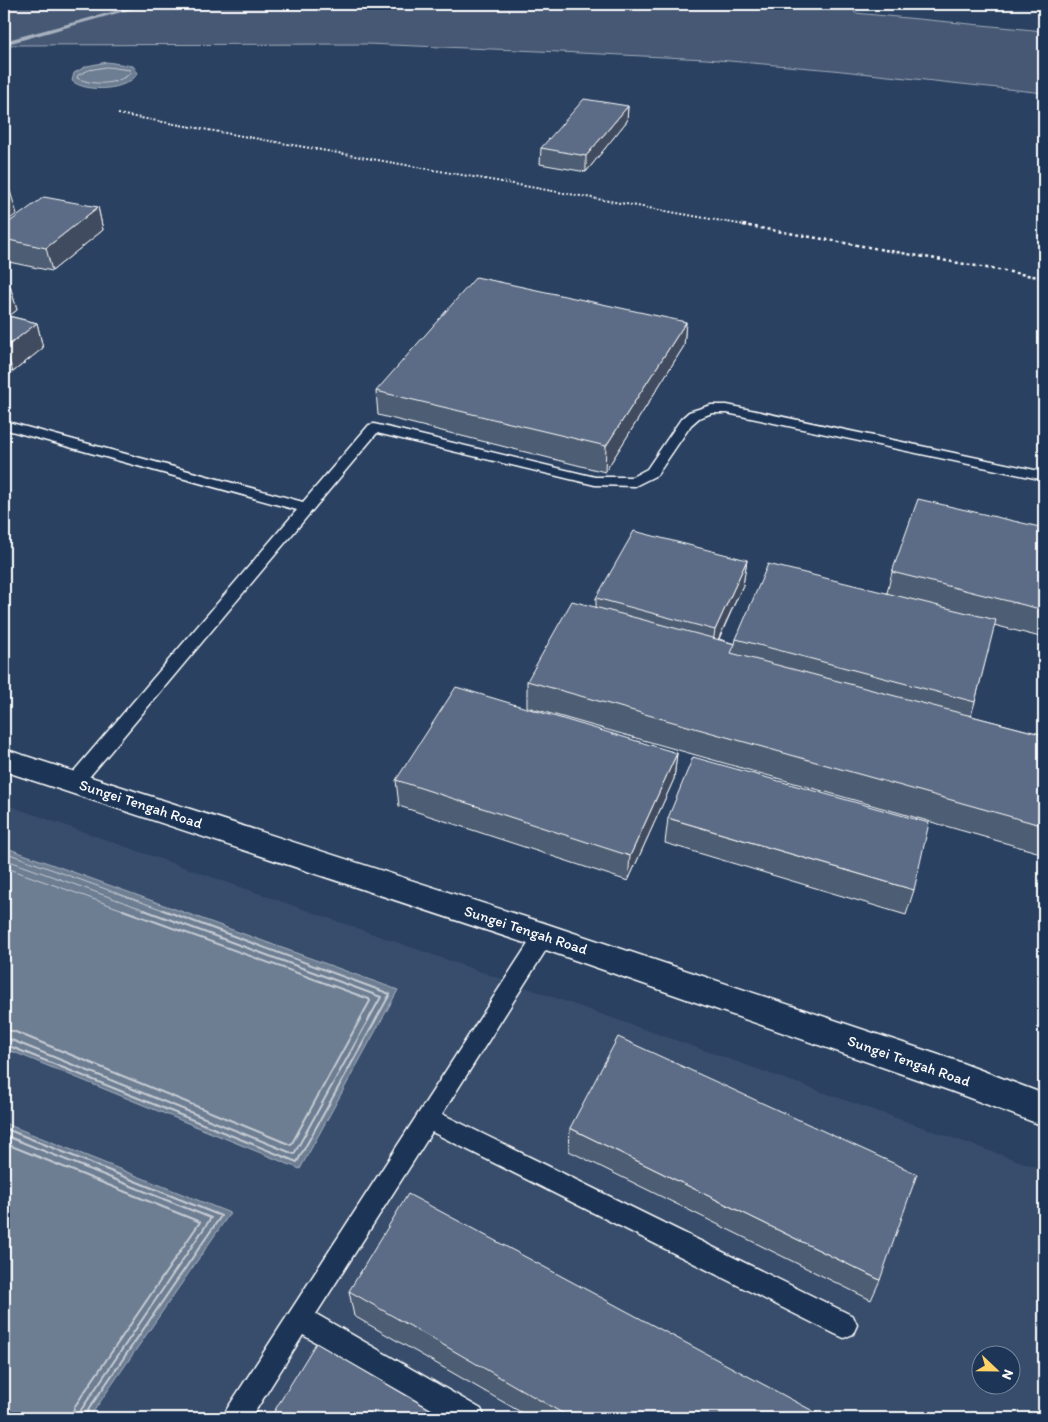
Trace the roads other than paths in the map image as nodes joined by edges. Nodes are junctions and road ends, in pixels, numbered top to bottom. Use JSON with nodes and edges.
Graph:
{"nodes":[{"id":1,"x":4,"y":425,"type":"edge"},
{"id":2,"x":1044,"y":476,"type":"edge"},
{"id":3,"x":307,"y":508,"type":"junction"},
{"id":4,"x":4,"y":760,"type":"edge"},
{"id":5,"x":74,"y":782,"type":"junction"},
{"id":6,"x":544,"y":936,"type":"junction"},
{"id":7,"x":1044,"y":1110,"type":"edge"},
{"id":8,"x":427,"y":1118,"type":"junction"},
{"id":9,"x":300,"y":1319,"type":"junction"},
{"id":10,"x":844,"y":1325,"type":"dead end"},
{"id":11,"x":236,"y":1418,"type":"edge"},
{"id":12,"x":472,"y":1418,"type":"edge"}],
"edges":[{"from":1,"to":3,"type":"lane"},
{"from":2,"to":3,"type":"lane"},
{"from":3,"to":5,"type":"lane"},
{"from":4,"to":5,"type":"street","name":"Sungei Tengah Road"},
{"from":5,"to":6,"type":"street","name":"Sungei Tengah Road"},
{"from":6,"to":7,"type":"street","name":"Sungei Tengah Road"},
{"from":6,"to":8,"type":"lane"},
{"from":8,"to":9,"type":"lane"},
{"from":8,"to":10,"type":"lane"},
{"from":9,"to":11,"type":"lane"},
{"from":9,"to":12,"type":"lane"}]}
